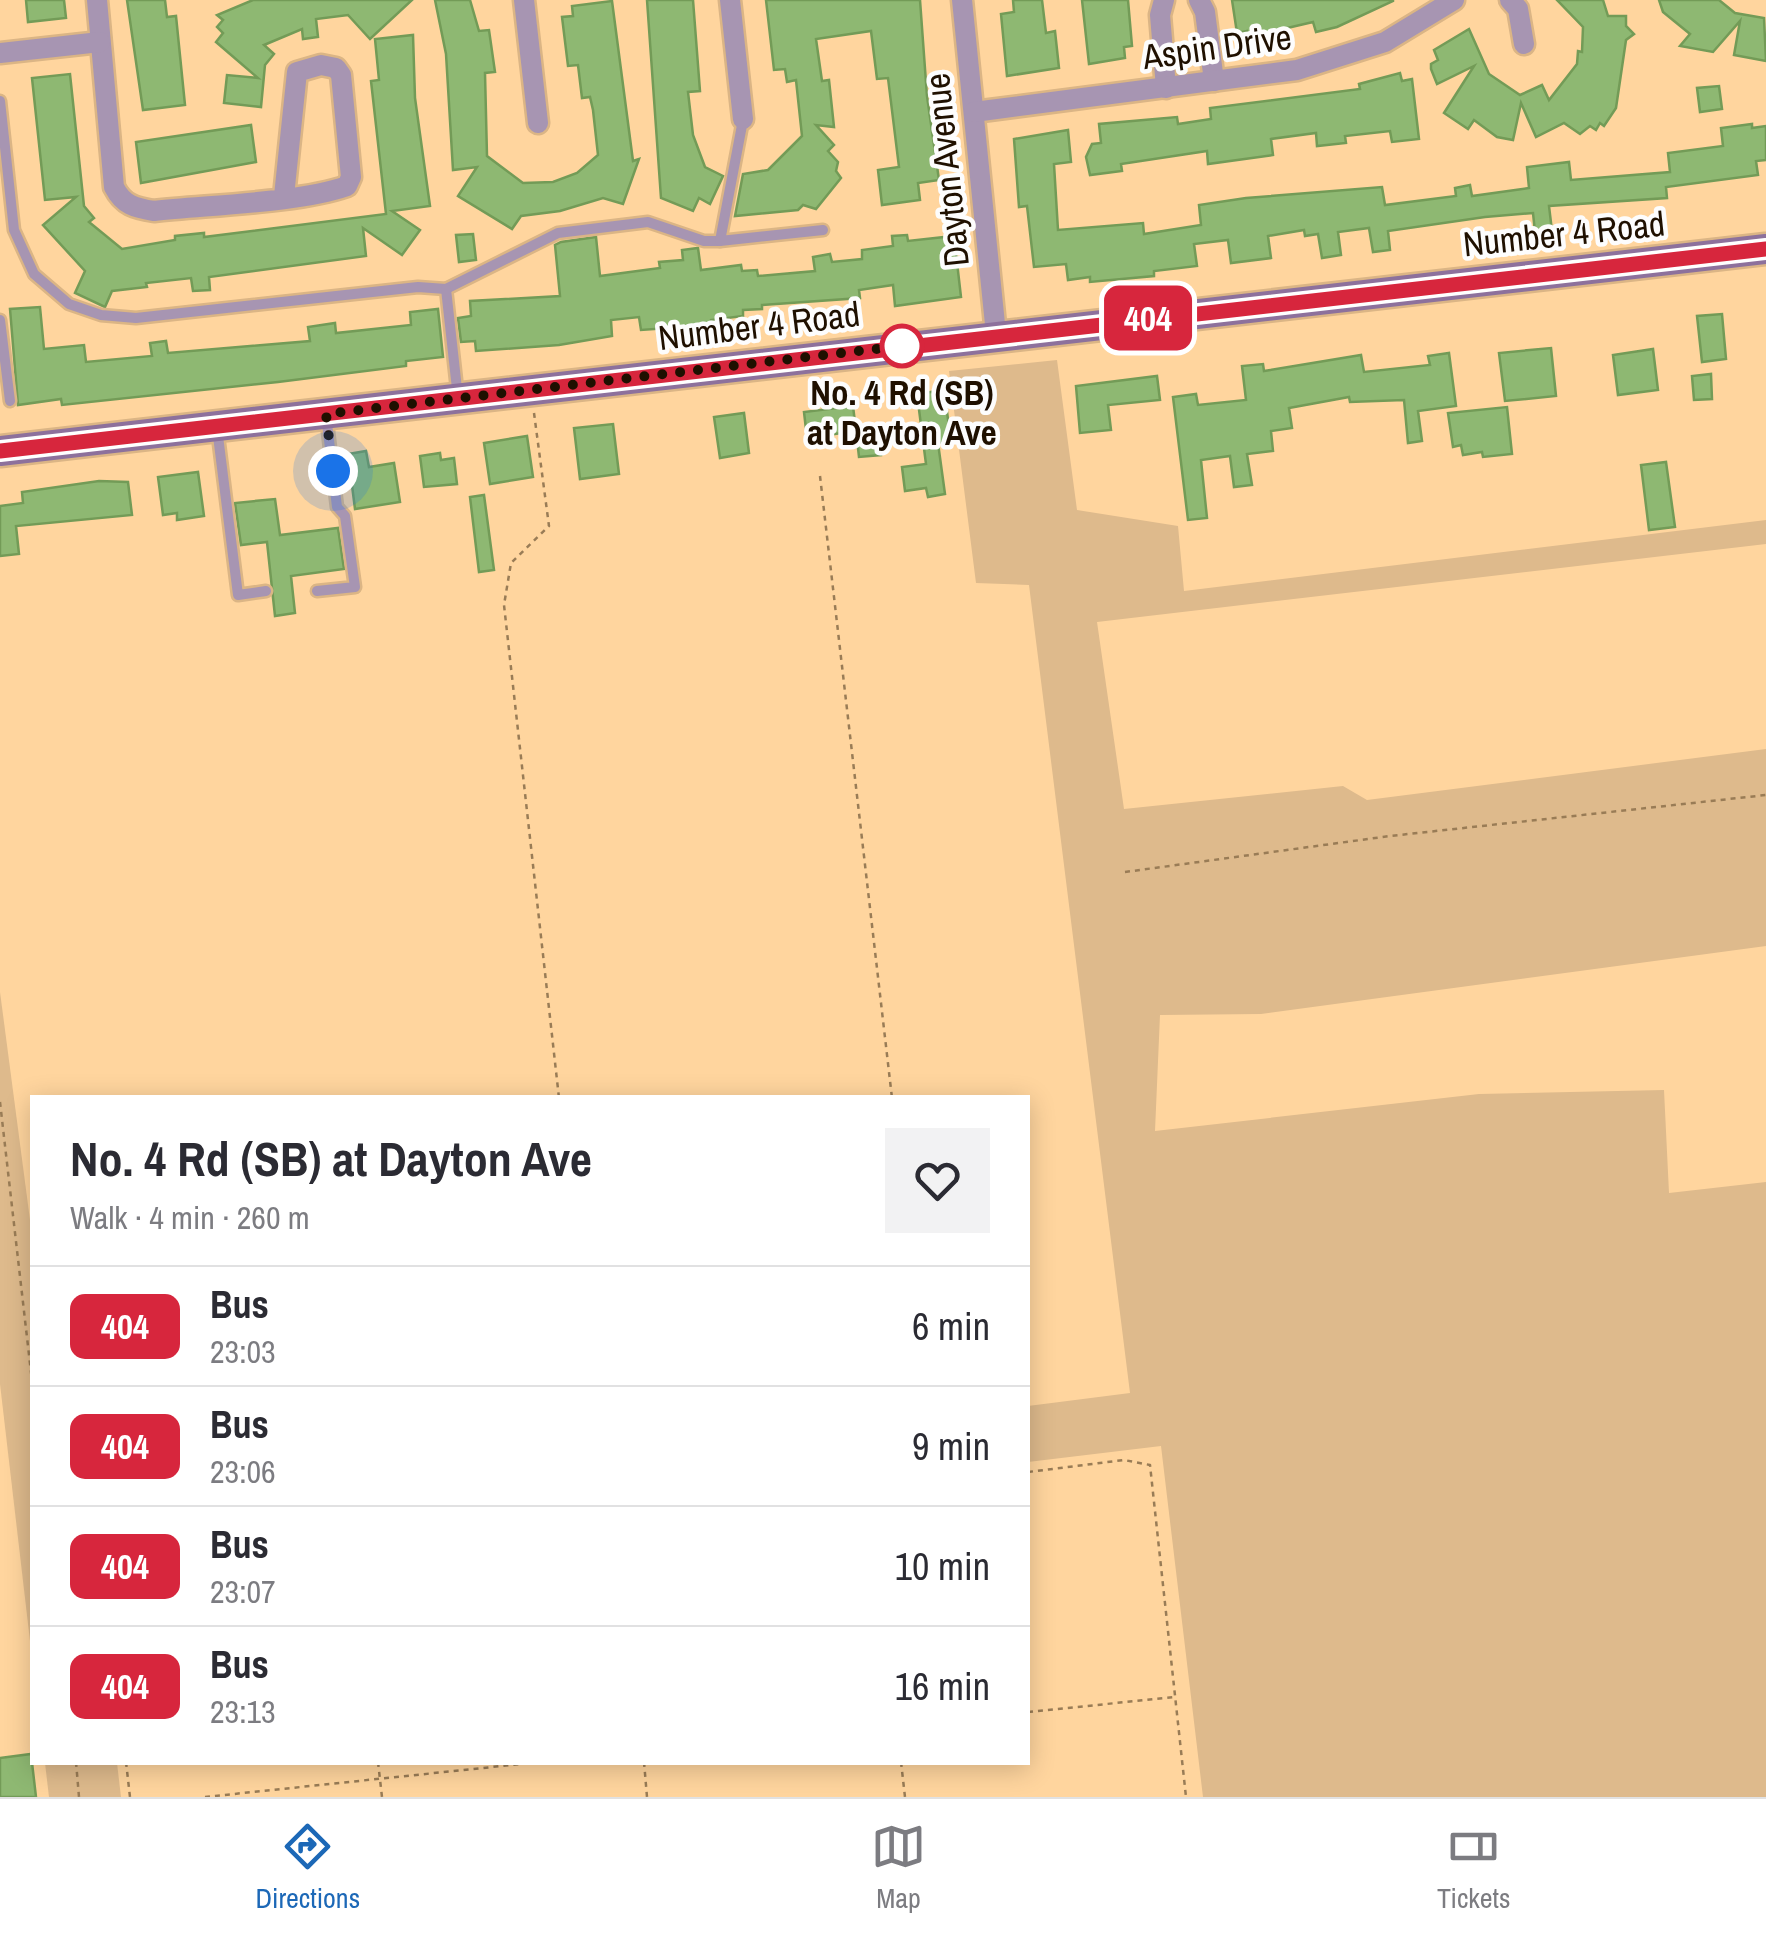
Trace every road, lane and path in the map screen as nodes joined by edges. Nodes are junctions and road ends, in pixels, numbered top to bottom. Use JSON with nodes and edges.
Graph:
{"nodes":[{"id":1,"x":97,"y":0,"type":"edge"},
{"id":2,"x":524,"y":0,"type":"edge"},
{"id":3,"x":730,"y":0,"type":"edge"},
{"id":4,"x":962,"y":0,"type":"edge"},
{"id":5,"x":1164,"y":0,"type":"edge"},
{"id":6,"x":1199,"y":0,"type":"edge"},
{"id":7,"x":1454,"y":0,"type":"edge"},
{"id":8,"x":1510,"y":0,"type":"edge"},
{"id":9,"x":100,"y":42,"type":"junction"},
{"id":10,"x":1524,"y":44,"type":"dead end"},
{"id":11,"x":0,"y":53,"type":"edge"},
{"id":12,"x":1214,"y":81,"type":"junction"},
{"id":13,"x":1166,"y":88,"type":"junction"},
{"id":14,"x":0,"y":101,"type":"edge"},
{"id":15,"x":974,"y":112,"type":"junction"},
{"id":16,"x":743,"y":118,"type":"joint"},
{"id":17,"x":538,"y":122,"type":"dead end"},
{"id":18,"x":284,"y":196,"type":"junction"},
{"id":19,"x":823,"y":230,"type":"dead end"},
{"id":20,"x":720,"y":241,"type":"junction"},
{"id":21,"x":1766,"y":249,"type":"edge"},
{"id":22,"x":446,"y":289,"type":"junction"},
{"id":23,"x":0,"y":320,"type":"edge"},
{"id":24,"x":996,"y":334,"type":"junction"},
{"id":25,"x":532,"y":392,"type":"junction"},
{"id":26,"x":458,"y":400,"type":"junction"},
{"id":27,"x":10,"y":401,"type":"dead end"},
{"id":28,"x":326,"y":414,"type":"junction"},
{"id":29,"x":217,"y":427,"type":"junction"},
{"id":30,"x":0,"y":451,"type":"edge"},
{"id":31,"x":820,"y":476,"type":"dead end"},
{"id":32,"x":266,"y":591,"type":"dead end"},
{"id":33,"x":317,"y":591,"type":"dead end"},
{"id":34,"x":1766,"y":794,"type":"edge"},
{"id":35,"x":1126,"y":872,"type":"dead end"},
{"id":36,"x":559,"y":1095,"type":"edge"},
{"id":37,"x":892,"y":1095,"type":"edge"},
{"id":38,"x":0,"y":1102,"type":"edge"},
{"id":39,"x":30,"y":1364,"type":"edge"},
{"id":40,"x":1030,"y":1472,"type":"edge"},
{"id":41,"x":1175,"y":1697,"type":"junction"},
{"id":42,"x":1030,"y":1712,"type":"edge"},
{"id":43,"x":76,"y":1765,"type":"edge"},
{"id":44,"x":126,"y":1765,"type":"edge"},
{"id":45,"x":378,"y":1765,"type":"edge"},
{"id":46,"x":512,"y":1765,"type":"edge"},
{"id":47,"x":644,"y":1765,"type":"edge"},
{"id":48,"x":901,"y":1765,"type":"edge"},
{"id":49,"x":380,"y":1779,"type":"junction"},
{"id":50,"x":79,"y":1797,"type":"edge"},
{"id":51,"x":130,"y":1797,"type":"edge"},
{"id":52,"x":205,"y":1797,"type":"edge"},
{"id":53,"x":382,"y":1797,"type":"edge"},
{"id":54,"x":647,"y":1797,"type":"edge"},
{"id":55,"x":905,"y":1797,"type":"edge"},
{"id":56,"x":1186,"y":1797,"type":"edge"}],
"edges":[{"from":1,"to":9,"type":"street"},
{"from":2,"to":17,"type":"street"},
{"from":3,"to":16,"type":"street"},
{"from":4,"to":15,"type":"street","name":"Dayton Avenue"},
{"from":5,"to":13,"type":"street"},
{"from":6,"to":12,"type":"street"},
{"from":7,"to":12,"type":"street","name":"Aspin Drive"},
{"from":8,"to":10,"type":"street"},
{"from":9,"to":11,"type":"street"},
{"from":9,"to":18,"type":"street"},
{"from":12,"to":13,"type":"street","name":"Aspin Drive"},
{"from":13,"to":15,"type":"street","name":"Aspin Drive"},
{"from":14,"to":22,"type":"lane"},
{"from":15,"to":24,"type":"street","name":"Dayton Avenue"},
{"from":16,"to":20,"type":"lane"},
{"from":18,"to":18,"type":"street"},
{"from":19,"to":20,"type":"lane"},
{"from":20,"to":22,"type":"lane"},
{"from":21,"to":24,"type":"main road","name":"Number 4 Road"},
{"from":22,"to":26,"type":"lane"},
{"from":23,"to":27,"type":"lane"},
{"from":24,"to":25,"type":"main road","name":"Number 4 Road"},
{"from":25,"to":26,"type":"main road","name":"Number 4 Road"},
{"from":25,"to":36,"type":"path"},
{"from":26,"to":28,"type":"main road","name":"Number 4 Road"},
{"from":28,"to":29,"type":"main road","name":"Number 4 Road"},
{"from":28,"to":33,"type":"lane"},
{"from":29,"to":30,"type":"main road","name":"Number 4 Road"},
{"from":29,"to":32,"type":"lane"},
{"from":31,"to":37,"type":"path"},
{"from":34,"to":35,"type":"path"},
{"from":38,"to":39,"type":"path"},
{"from":40,"to":41,"type":"path"},
{"from":41,"to":42,"type":"path"},
{"from":41,"to":56,"type":"path"},
{"from":43,"to":50,"type":"path"},
{"from":44,"to":51,"type":"path"},
{"from":45,"to":49,"type":"path"},
{"from":46,"to":49,"type":"path"},
{"from":47,"to":54,"type":"path"},
{"from":48,"to":55,"type":"path"},
{"from":49,"to":52,"type":"path"},
{"from":49,"to":53,"type":"path"}]}
